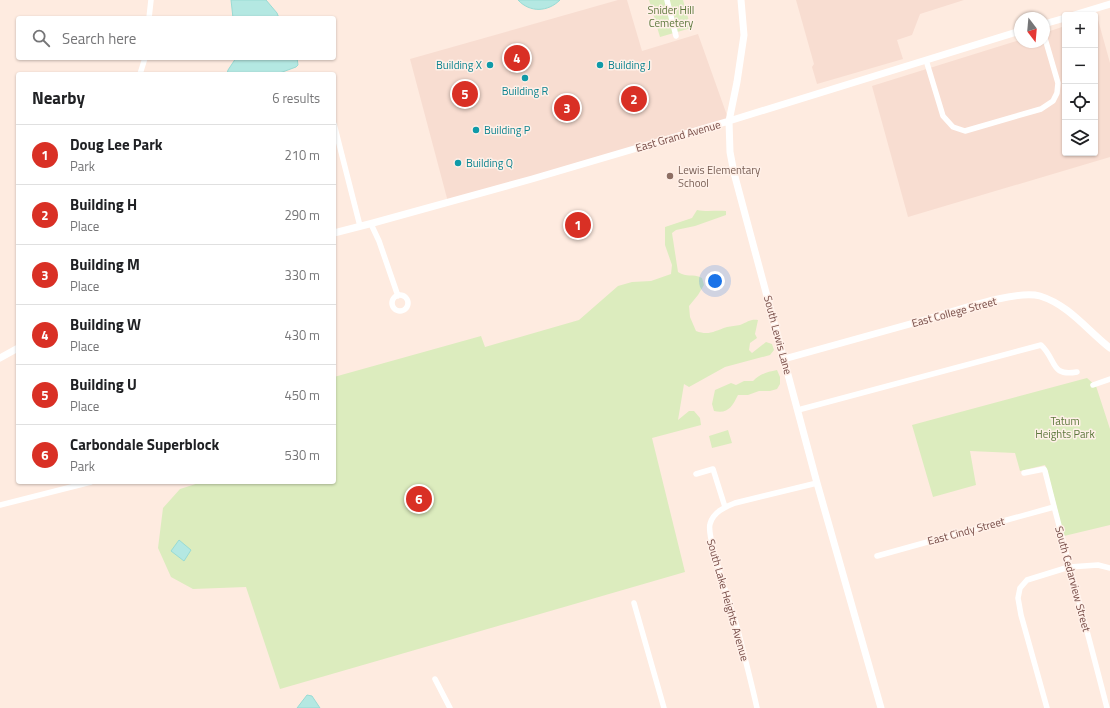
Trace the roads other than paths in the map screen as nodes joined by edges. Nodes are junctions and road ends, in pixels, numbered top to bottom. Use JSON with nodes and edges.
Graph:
{"nodes":[{"id":1,"x":151,"y":0,"type":"edge"},
{"id":2,"x":666,"y":0,"type":"edge"},
{"id":3,"x":741,"y":0,"type":"edge"},
{"id":4,"x":1110,"y":4,"type":"edge"},
{"id":5,"x":1084,"y":12,"type":"edge"},
{"id":6,"x":149,"y":16,"type":"edge"},
{"id":7,"x":1062,"y":19,"type":"edge"},
{"id":8,"x":1050,"y":22,"type":"edge"},
{"id":9,"x":1014,"y":33,"type":"edge"},
{"id":10,"x":676,"y":36,"type":"dead end"},
{"id":11,"x":1048,"y":48,"type":"edge"},
{"id":12,"x":144,"y":60,"type":"edge"},
{"id":13,"x":926,"y":60,"type":"junction"},
{"id":14,"x":141,"y":72,"type":"edge"},
{"id":15,"x":729,"y":121,"type":"junction"},
{"id":16,"x":336,"y":132,"type":"edge"},
{"id":17,"x":371,"y":224,"type":"junction"},
{"id":18,"x":360,"y":226,"type":"junction"},
{"id":19,"x":336,"y":232,"type":"edge"},
{"id":20,"x":398,"y":296,"type":"dead end"},
{"id":21,"x":1110,"y":348,"type":"edge"},
{"id":22,"x":16,"y":349,"type":"edge"},
{"id":23,"x":0,"y":358,"type":"edge"},
{"id":24,"x":784,"y":359,"type":"junction"},
{"id":25,"x":1077,"y":372,"type":"dead end"},
{"id":26,"x":1110,"y":379,"type":"edge"},
{"id":27,"x":1093,"y":385,"type":"dead end"},
{"id":28,"x":798,"y":410,"type":"junction"},
{"id":29,"x":1024,"y":473,"type":"dead end"},
{"id":30,"x":696,"y":474,"type":"dead end"},
{"id":31,"x":817,"y":483,"type":"junction"},
{"id":32,"x":83,"y":484,"type":"edge"},
{"id":33,"x":0,"y":505,"type":"edge"},
{"id":34,"x":724,"y":507,"type":"junction"},
{"id":35,"x":1054,"y":507,"type":"junction"},
{"id":36,"x":877,"y":556,"type":"dead end"},
{"id":37,"x":1069,"y":567,"type":"junction"},
{"id":38,"x":1110,"y":568,"type":"edge"},
{"id":39,"x":634,"y":603,"type":"dead end"},
{"id":40,"x":869,"y":666,"type":"junction"},
{"id":41,"x":435,"y":679,"type":"dead end"},
{"id":42,"x":450,"y":708,"type":"edge"},
{"id":43,"x":664,"y":708,"type":"edge"},
{"id":44,"x":757,"y":708,"type":"edge"},
{"id":45,"x":876,"y":708,"type":"edge"},
{"id":46,"x":881,"y":708,"type":"edge"},
{"id":47,"x":1047,"y":708,"type":"edge"},
{"id":48,"x":1106,"y":708,"type":"edge"}],
"edges":[{"from":1,"to":6,"type":"street"},
{"from":2,"to":10,"type":"street"},
{"from":3,"to":15,"type":"street","name":"South Lewis Lane"},
{"from":4,"to":5,"type":"street"},
{"from":7,"to":8,"type":"street"},
{"from":9,"to":13,"type":"street","name":"East Grand Avenue"},
{"from":11,"to":13,"type":"street"},
{"from":12,"to":14,"type":"street"},
{"from":13,"to":15,"type":"street","name":"East Grand Avenue"},
{"from":15,"to":17,"type":"street","name":"East Grand Avenue"},
{"from":15,"to":24,"type":"street","name":"South Lewis Lane"},
{"from":16,"to":18,"type":"street"},
{"from":17,"to":18,"type":"street","name":"East Grand Avenue"},
{"from":17,"to":20,"type":"street"},
{"from":18,"to":19,"type":"street","name":"East Grand Avenue"},
{"from":21,"to":24,"type":"street","name":"East College Street"},
{"from":22,"to":23,"type":"street"},
{"from":24,"to":28,"type":"street","name":"South Lewis Lane"},
{"from":25,"to":28,"type":"street"},
{"from":26,"to":27,"type":"street"},
{"from":28,"to":31,"type":"street","name":"South Lewis Lane"},
{"from":29,"to":35,"type":"street","name":"South Cedarview Street"},
{"from":30,"to":34,"type":"street"},
{"from":31,"to":34,"type":"street"},
{"from":31,"to":40,"type":"street","name":"South Lewis Lane"},
{"from":32,"to":33,"type":"street"},
{"from":34,"to":44,"type":"street","name":"South Lake Heights Avenue"},
{"from":35,"to":36,"type":"street","name":"East Cindy Street"},
{"from":35,"to":37,"type":"street","name":"South Cedarview Street"},
{"from":37,"to":38,"type":"street"},
{"from":37,"to":47,"type":"street"},
{"from":37,"to":48,"type":"street","name":"South Cedarview Street"},
{"from":39,"to":43,"type":"street"},
{"from":40,"to":45,"type":"street","name":"South Lewis Lane"},
{"from":40,"to":46,"type":"street","name":"South Lewis Lane"},
{"from":41,"to":42,"type":"street"}]}
